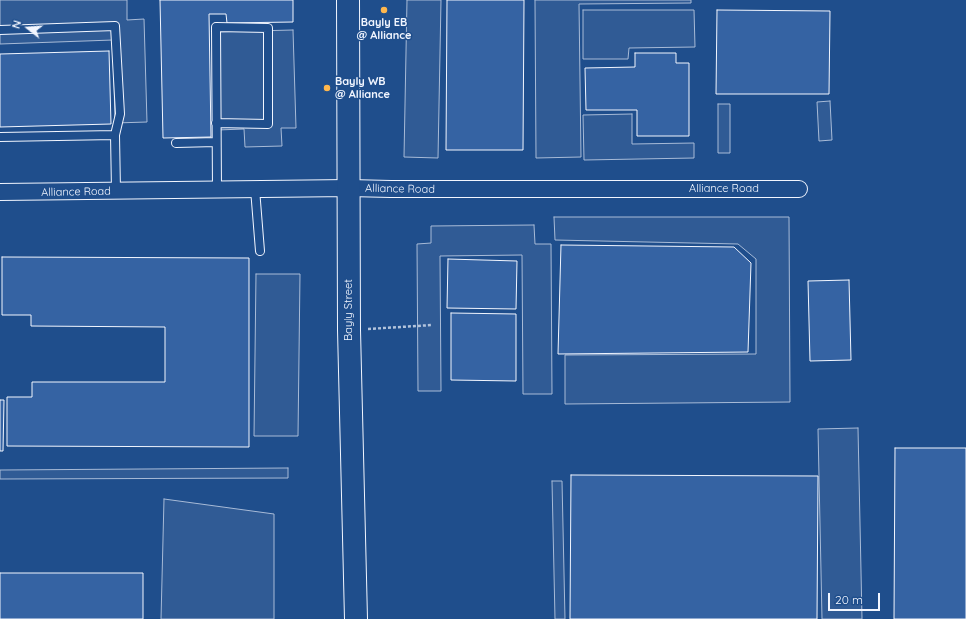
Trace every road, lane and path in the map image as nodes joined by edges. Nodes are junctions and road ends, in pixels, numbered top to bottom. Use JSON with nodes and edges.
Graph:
{"nodes":[{"id":1,"x":348,"y":0,"type":"edge"},
{"id":2,"x":0,"y":30,"type":"edge"},
{"id":3,"x":216,"y":123,"type":"junction"},
{"id":4,"x":115,"y":135,"type":"junction"},
{"id":5,"x":0,"y":137,"type":"edge"},
{"id":6,"x":216,"y":142,"type":"junction"},
{"id":7,"x":176,"y":143,"type":"dead end"},
{"id":8,"x":349,"y":188,"type":"junction"},
{"id":9,"x":255,"y":189,"type":"junction"},
{"id":10,"x":800,"y":189,"type":"dead end"},
{"id":11,"x":217,"y":190,"type":"junction"},
{"id":12,"x":116,"y":191,"type":"junction"},
{"id":13,"x":0,"y":192,"type":"edge"},
{"id":14,"x":260,"y":251,"type":"dead end"},
{"id":15,"x":432,"y":325,"type":"dead end"},
{"id":16,"x":349,"y":330,"type":"junction"},
{"id":17,"x":356,"y":619,"type":"edge"}],
"edges":[{"from":1,"to":8,"type":"main road","name":"Bayly Street"},
{"from":2,"to":4,"type":"lane"},
{"from":3,"to":3,"type":"lane"},
{"from":3,"to":6,"type":"lane"},
{"from":4,"to":5,"type":"lane"},
{"from":4,"to":12,"type":"lane"},
{"from":6,"to":7,"type":"lane"},
{"from":6,"to":11,"type":"lane"},
{"from":8,"to":9,"type":"street","name":"Alliance Road"},
{"from":8,"to":10,"type":"street","name":"Alliance Road"},
{"from":8,"to":16,"type":"main road","name":"Bayly Street"},
{"from":9,"to":11,"type":"street","name":"Alliance Road"},
{"from":9,"to":14,"type":"lane"},
{"from":11,"to":12,"type":"street","name":"Alliance Road"},
{"from":12,"to":13,"type":"street","name":"Alliance Road"},
{"from":15,"to":16,"type":"path"},
{"from":16,"to":17,"type":"main road","name":"Bayly Street"}]}
